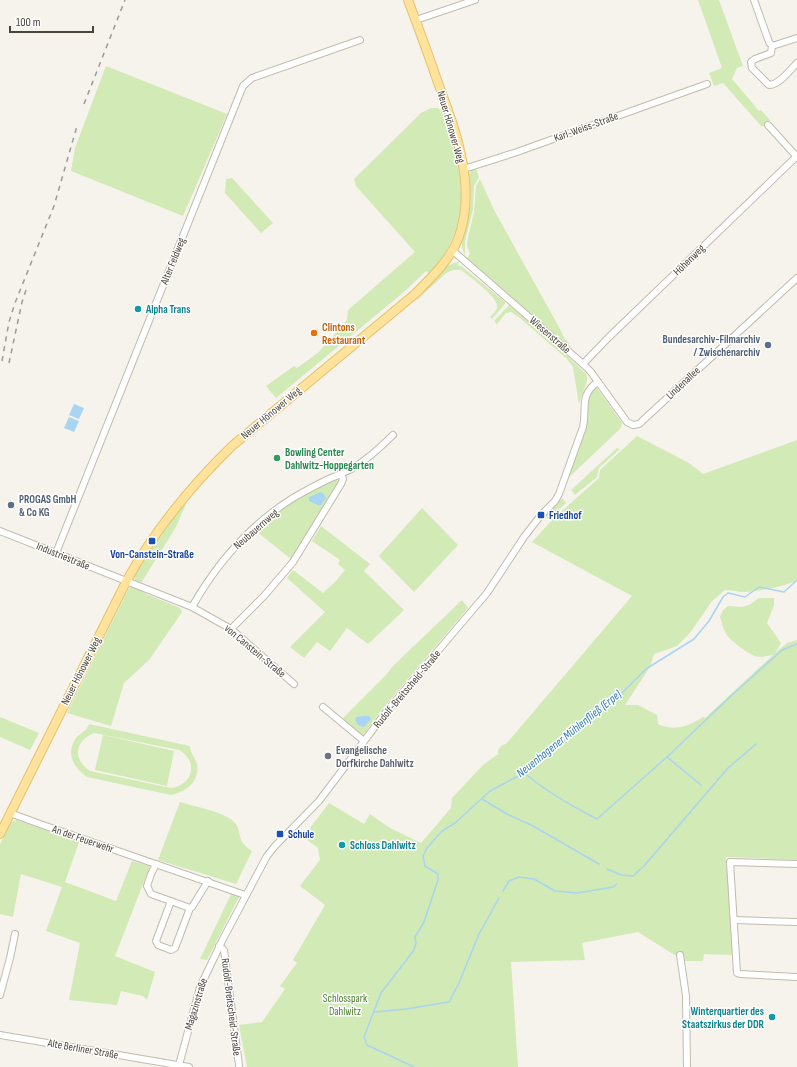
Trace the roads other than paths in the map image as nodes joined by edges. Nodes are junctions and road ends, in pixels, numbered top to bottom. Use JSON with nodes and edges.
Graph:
{"nodes":[{"id":1,"x":408,"y":0,"type":"edge"},
{"id":2,"x":475,"y":0,"type":"edge"},
{"id":3,"x":754,"y":0,"type":"edge"},
{"id":4,"x":416,"y":20,"type":"junction"},
{"id":5,"x":797,"y":38,"type":"edge"},
{"id":6,"x":360,"y":40,"type":"dead end"},
{"id":7,"x":772,"y":46,"type":"junction"},
{"id":8,"x":797,"y":63,"type":"edge"},
{"id":9,"x":707,"y":84,"type":"dead end"},
{"id":10,"x":768,"y":125,"type":"dead end"},
{"id":11,"x":797,"y":157,"type":"edge"},
{"id":12,"x":464,"y":169,"type":"junction"},
{"id":13,"x":452,"y":250,"type":"junction"},
{"id":14,"x":797,"y":278,"type":"edge"},
{"id":15,"x":583,"y":364,"type":"junction"},
{"id":16,"x":598,"y":382,"type":"junction"},
{"id":17,"x":639,"y":424,"type":"joint"},
{"id":18,"x":393,"y":435,"type":"dead end"},
{"id":19,"x":341,"y":474,"type":"junction"},
{"id":20,"x":0,"y":531,"type":"edge"},
{"id":21,"x":56,"y":553,"type":"junction"},
{"id":22,"x":126,"y":582,"type":"junction"},
{"id":23,"x":192,"y":607,"type":"junction"},
{"id":24,"x":231,"y":629,"type":"junction"},
{"id":25,"x":294,"y":684,"type":"dead end"},
{"id":26,"x":324,"y":707,"type":"dead end"},
{"id":27,"x":364,"y":741,"type":"junction"},
{"id":28,"x":10,"y":813,"type":"junction"},
{"id":29,"x":0,"y":834,"type":"edge"},
{"id":30,"x":156,"y":864,"type":"junction"},
{"id":31,"x":797,"y":864,"type":"edge"},
{"id":32,"x":208,"y":881,"type":"junction"},
{"id":33,"x":245,"y":895,"type":"junction"},
{"id":34,"x":171,"y":901,"type":"junction"},
{"id":35,"x":190,"y":908,"type":"junction"},
{"id":36,"x":734,"y":920,"type":"junction"},
{"id":37,"x":797,"y":922,"type":"edge"},
{"id":38,"x":15,"y":934,"type":"dead end"},
{"id":39,"x":219,"y":946,"type":"junction"},
{"id":40,"x":680,"y":955,"type":"dead end"},
{"id":41,"x":797,"y":976,"type":"edge"},
{"id":42,"x":0,"y":995,"type":"edge"},
{"id":43,"x":0,"y":1035,"type":"edge"},
{"id":44,"x":179,"y":1065,"type":"junction"},
{"id":45,"x":238,"y":1065,"type":"dead end"},
{"id":46,"x":189,"y":1067,"type":"edge"},
{"id":47,"x":687,"y":1067,"type":"edge"}],
"edges":[{"from":1,"to":4,"type":"main road","name":"Neuer Hönower Weg"},
{"from":2,"to":4,"type":"street"},
{"from":3,"to":7,"type":"street"},
{"from":4,"to":12,"type":"main road","name":"Neuer Hönower Weg"},
{"from":5,"to":7,"type":"street"},
{"from":6,"to":21,"type":"street","name":"Alter Feldweg"},
{"from":7,"to":8,"type":"street"},
{"from":9,"to":12,"type":"street","name":"Karl-Weiss-Straße"},
{"from":10,"to":11,"type":"street"},
{"from":11,"to":15,"type":"street","name":"Höhenweg"},
{"from":12,"to":13,"type":"main road","name":"Neuer Hönower Weg"},
{"from":13,"to":15,"type":"street","name":"Wiesenstraße"},
{"from":13,"to":22,"type":"main road","name":"Neuer Hönower Weg"},
{"from":14,"to":17,"type":"street","name":"Lindenallee"},
{"from":15,"to":16,"type":"street","name":"Wiesenstraße"},
{"from":16,"to":17,"type":"street","name":"Wiesenstraße"},
{"from":16,"to":27,"type":"street","name":"Rudolf-Breitscheid-Straße"},
{"from":18,"to":19,"type":"street","name":"Neubauernweg"},
{"from":19,"to":23,"type":"street","name":"Neubauernweg"},
{"from":19,"to":24,"type":"street"},
{"from":20,"to":21,"type":"street","name":"Industriestraße"},
{"from":21,"to":22,"type":"street","name":"Industriestraße"},
{"from":22,"to":23,"type":"street","name":"von Canstein-Straße"},
{"from":22,"to":28,"type":"main road","name":"Neuer Hönower Weg"},
{"from":23,"to":24,"type":"street","name":"von Canstein-Straße"},
{"from":24,"to":25,"type":"street","name":"von Canstein-Straße"},
{"from":26,"to":27,"type":"street"},
{"from":27,"to":33,"type":"street","name":"Rudolf-Breitscheid-Straße"},
{"from":28,"to":29,"type":"main road","name":"Neuer Hönower Weg"},
{"from":28,"to":30,"type":"street","name":"An der Feuerwehr"},
{"from":30,"to":32,"type":"street","name":"An der Feuerwehr"},
{"from":30,"to":34,"type":"street"},
{"from":31,"to":36,"type":"street"},
{"from":32,"to":33,"type":"street","name":"An der Feuerwehr"},
{"from":32,"to":35,"type":"street"},
{"from":33,"to":39,"type":"street","name":"Rudolf-Breitscheid-Straße"},
{"from":34,"to":35,"type":"street"},
{"from":34,"to":35,"type":"street"},
{"from":36,"to":37,"type":"street"},
{"from":36,"to":41,"type":"street"},
{"from":38,"to":42,"type":"street"},
{"from":39,"to":44,"type":"street","name":"Magazinstraße"},
{"from":39,"to":45,"type":"street","name":"Rudolf-Breitscheid-Straße"},
{"from":40,"to":47,"type":"street"},
{"from":43,"to":44,"type":"street","name":"Alte Berliner Straße"},
{"from":44,"to":46,"type":"street","name":"Alte Berliner Straße"}]}
